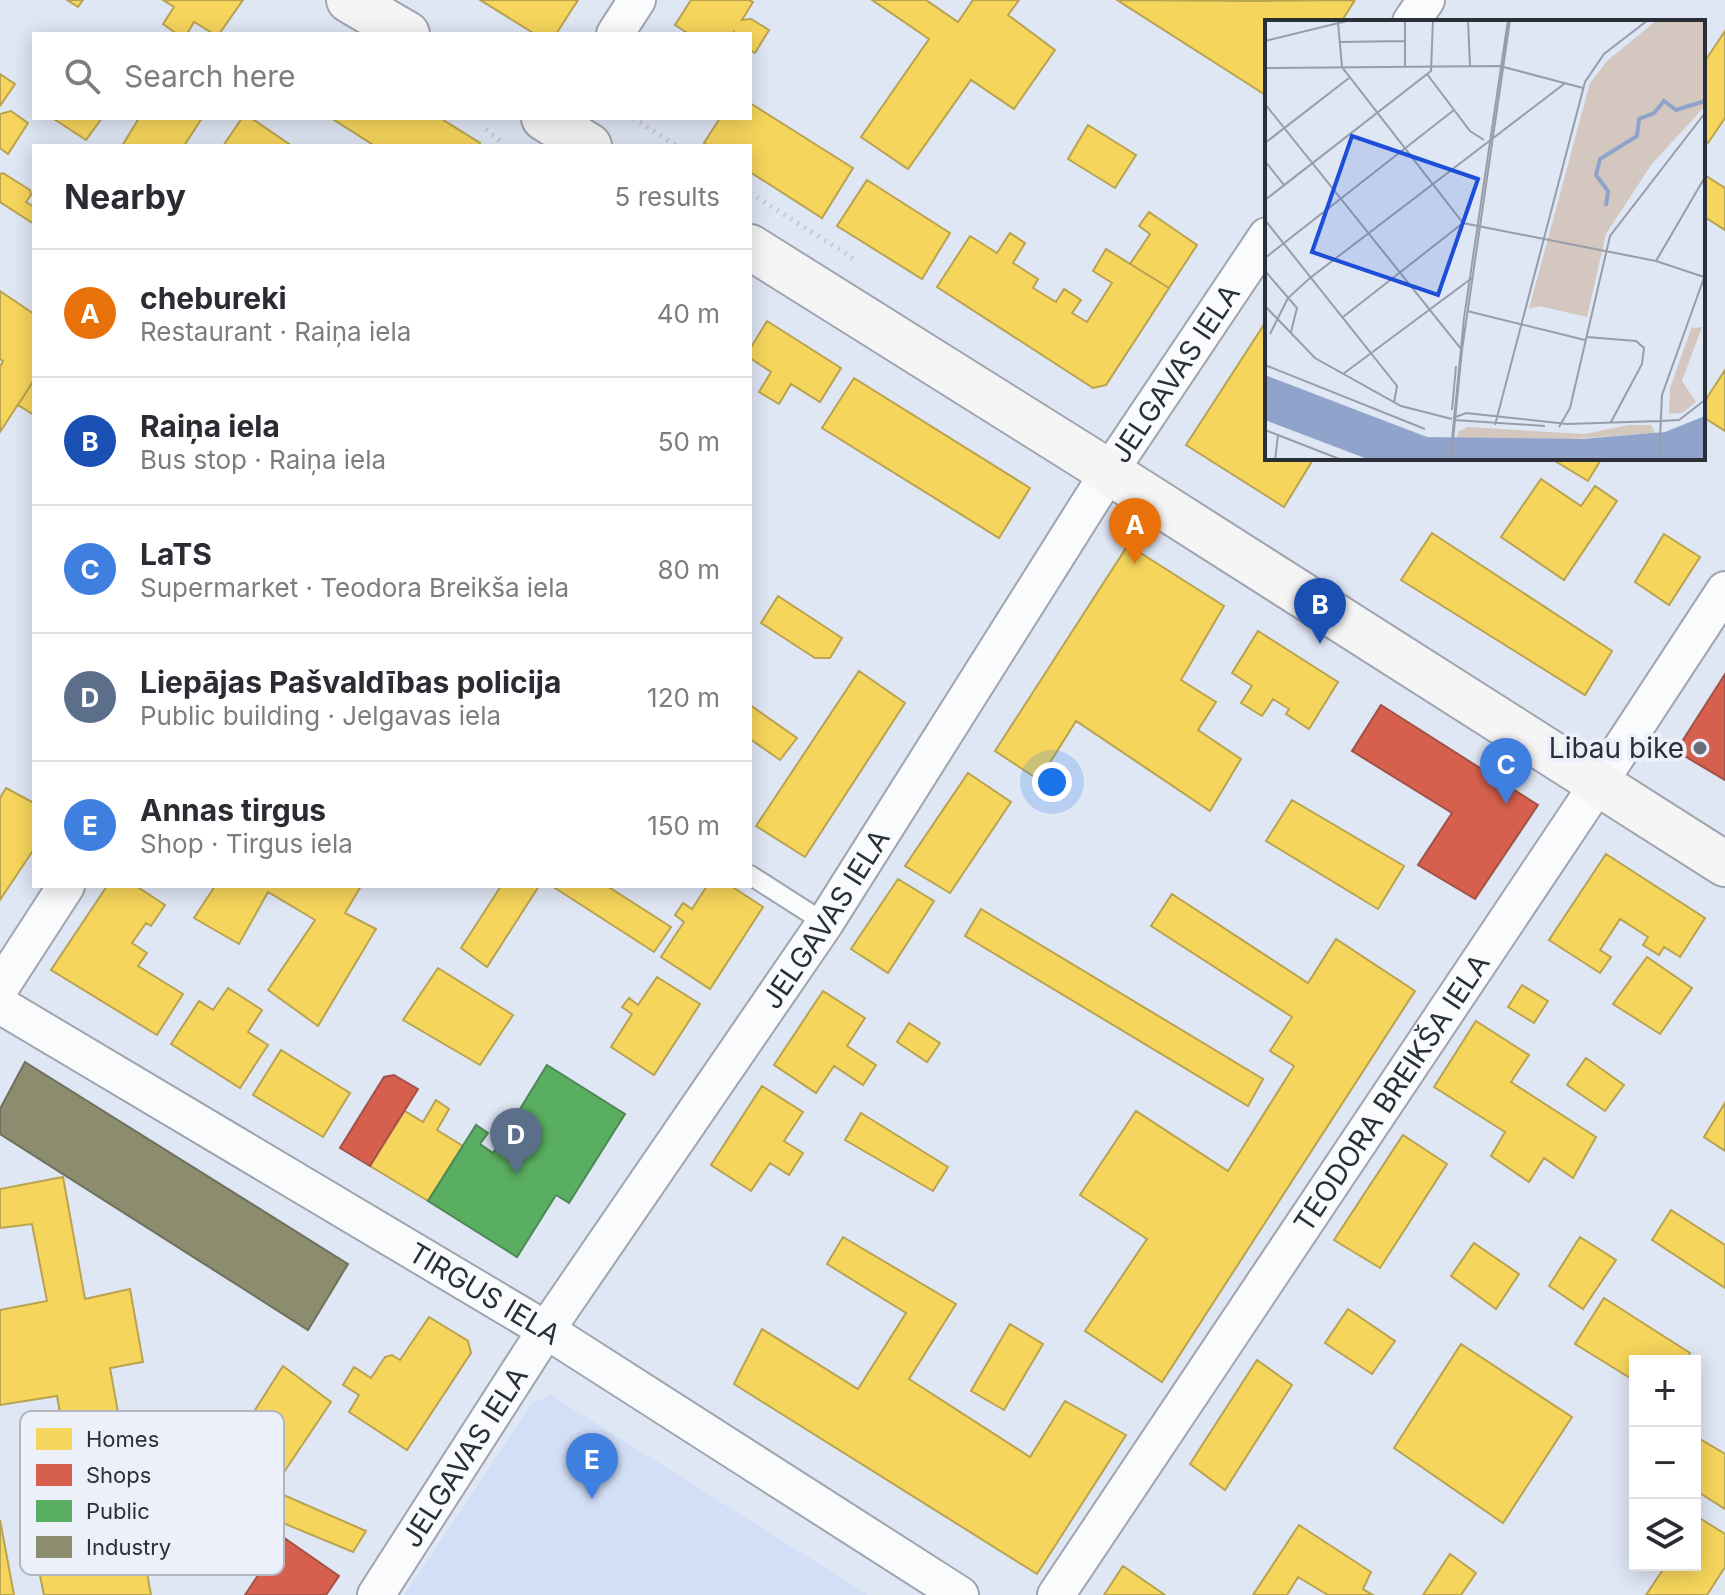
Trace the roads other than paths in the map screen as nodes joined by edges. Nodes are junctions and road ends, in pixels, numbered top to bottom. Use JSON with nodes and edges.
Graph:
{"nodes":[{"id":1,"x":349,"y":0,"type":"edge"},
{"id":2,"x":637,"y":0,"type":"edge"},
{"id":3,"x":1426,"y":0,"type":"edge"},
{"id":4,"x":1412,"y":20,"type":"edge"},
{"id":5,"x":404,"y":32,"type":"edge"},
{"id":6,"x":616,"y":32,"type":"edge"},
{"id":7,"x":1265,"y":239,"type":"edge"},
{"id":8,"x":752,"y":248,"type":"edge"},
{"id":9,"x":1109,"y":472,"type":"junction"},
{"id":10,"x":1725,"y":590,"type":"edge"},
{"id":11,"x":1598,"y":784,"type":"junction"},
{"id":12,"x":1725,"y":864,"type":"edge"},
{"id":13,"x":752,"y":876,"type":"edge"},
{"id":14,"x":65,"y":888,"type":"edge"},
{"id":15,"x":825,"y":923,"type":"junction"},
{"id":16,"x":0,"y":988,"type":"edge"},
{"id":17,"x":0,"y":1005,"type":"edge"},
{"id":18,"x":546,"y":1330,"type":"junction"},
{"id":19,"x":376,"y":1595,"type":"edge"},
{"id":20,"x":960,"y":1595,"type":"edge"},
{"id":21,"x":1056,"y":1595,"type":"edge"}],
"edges":[{"from":1,"to":5,"type":"main road"},
{"from":2,"to":6,"type":"street"},
{"from":3,"to":4,"type":"street"},
{"from":7,"to":9,"type":"street","name":"JELGAVAS IELA"},
{"from":8,"to":9,"type":"main road"},
{"from":9,"to":11,"type":"main road"},
{"from":9,"to":15,"type":"street","name":"JELGAVAS IELA"},
{"from":10,"to":11,"type":"street","name":"TEODORA BREIKŠA IELA"},
{"from":11,"to":12,"type":"main road"},
{"from":11,"to":21,"type":"street","name":"TEODORA BREIKŠA IELA"},
{"from":13,"to":15,"type":"lane"},
{"from":14,"to":16,"type":"street"},
{"from":15,"to":18,"type":"street","name":"JELGAVAS IELA"},
{"from":17,"to":18,"type":"street","name":"TIRGUS IELA"},
{"from":18,"to":19,"type":"street","name":"JELGAVAS IELA"},
{"from":18,"to":20,"type":"street","name":"TIRGUS IELA"}]}
